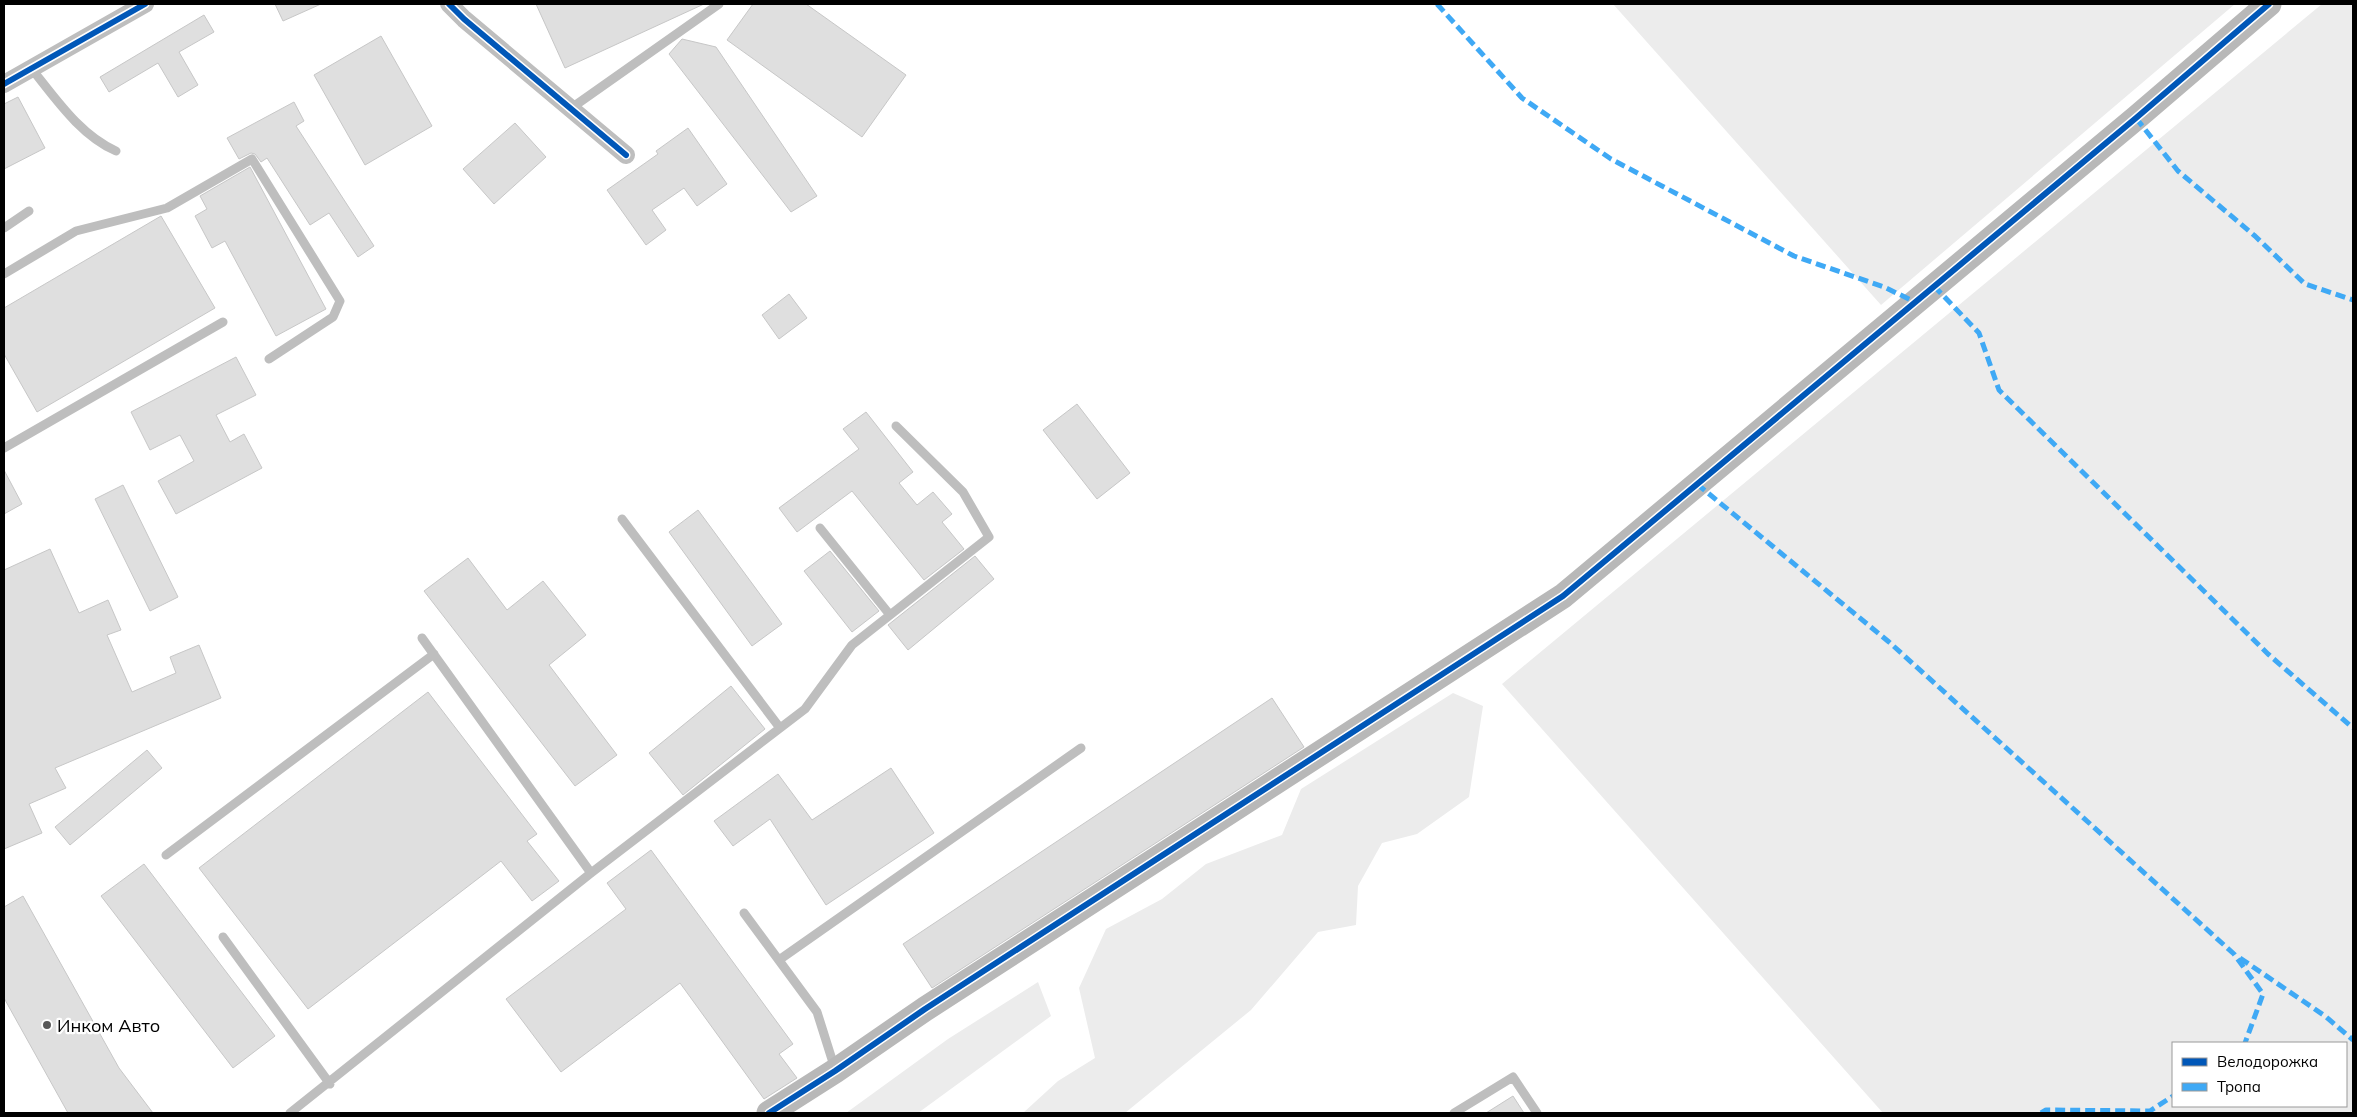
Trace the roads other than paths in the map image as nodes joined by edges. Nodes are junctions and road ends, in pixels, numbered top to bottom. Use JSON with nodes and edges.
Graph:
{"nodes":[{"id":1,"x":145,"y":4,"type":"edge"},
{"id":2,"x":449,"y":4,"type":"edge"},
{"id":3,"x":719,"y":4,"type":"edge"},
{"id":4,"x":2269,"y":4,"type":"edge"},
{"id":5,"x":31,"y":68,"type":"junction"},
{"id":6,"x":4,"y":84,"type":"edge"},
{"id":7,"x":570,"y":109,"type":"junction"},
{"id":8,"x":116,"y":151,"type":"dead end"},
{"id":9,"x":626,"y":155,"type":"dead end"},
{"id":10,"x":29,"y":211,"type":"dead end"},
{"id":11,"x":4,"y":228,"type":"edge"},
{"id":12,"x":4,"y":274,"type":"edge"},
{"id":13,"x":223,"y":322,"type":"dead end"},
{"id":14,"x":269,"y":359,"type":"dead end"},
{"id":15,"x":896,"y":426,"type":"dead end"},
{"id":16,"x":4,"y":448,"type":"edge"},
{"id":17,"x":622,"y":519,"type":"dead end"},
{"id":18,"x":820,"y":528,"type":"dead end"},
{"id":19,"x":890,"y":615,"type":"junction"},
{"id":20,"x":422,"y":638,"type":"dead end"},
{"id":21,"x":434,"y":654,"type":"junction"},
{"id":22,"x":780,"y":728,"type":"junction"},
{"id":23,"x":1081,"y":748,"type":"dead end"},
{"id":24,"x":166,"y":855,"type":"dead end"},
{"id":25,"x":591,"y":873,"type":"junction"},
{"id":26,"x":744,"y":913,"type":"dead end"},
{"id":27,"x":223,"y":937,"type":"dead end"},
{"id":28,"x":779,"y":960,"type":"junction"},
{"id":29,"x":835,"y":1071,"type":"junction"},
{"id":30,"x":330,"y":1084,"type":"junction"},
{"id":31,"x":290,"y":1113,"type":"edge"},
{"id":32,"x":769,"y":1113,"type":"edge"},
{"id":33,"x":1454,"y":1113,"type":"edge"},
{"id":34,"x":1537,"y":1113,"type":"edge"}],
"edges":[{"from":1,"to":5,"type":"street"},
{"from":2,"to":7,"type":"street"},
{"from":3,"to":7,"type":"lane"},
{"from":4,"to":29,"type":"street"},
{"from":5,"to":6,"type":"street"},
{"from":5,"to":8,"type":"lane"},
{"from":7,"to":9,"type":"street"},
{"from":10,"to":11,"type":"lane"},
{"from":12,"to":14,"type":"lane"},
{"from":13,"to":16,"type":"lane"},
{"from":15,"to":19,"type":"lane"},
{"from":17,"to":22,"type":"lane"},
{"from":18,"to":19,"type":"lane"},
{"from":19,"to":22,"type":"lane"},
{"from":20,"to":21,"type":"lane"},
{"from":21,"to":24,"type":"lane"},
{"from":21,"to":25,"type":"lane"},
{"from":22,"to":25,"type":"lane"},
{"from":23,"to":28,"type":"lane"},
{"from":25,"to":30,"type":"lane"},
{"from":26,"to":28,"type":"lane"},
{"from":27,"to":30,"type":"lane"},
{"from":28,"to":29,"type":"lane"},
{"from":29,"to":32,"type":"street"},
{"from":30,"to":31,"type":"lane"},
{"from":33,"to":34,"type":"lane"}]}
